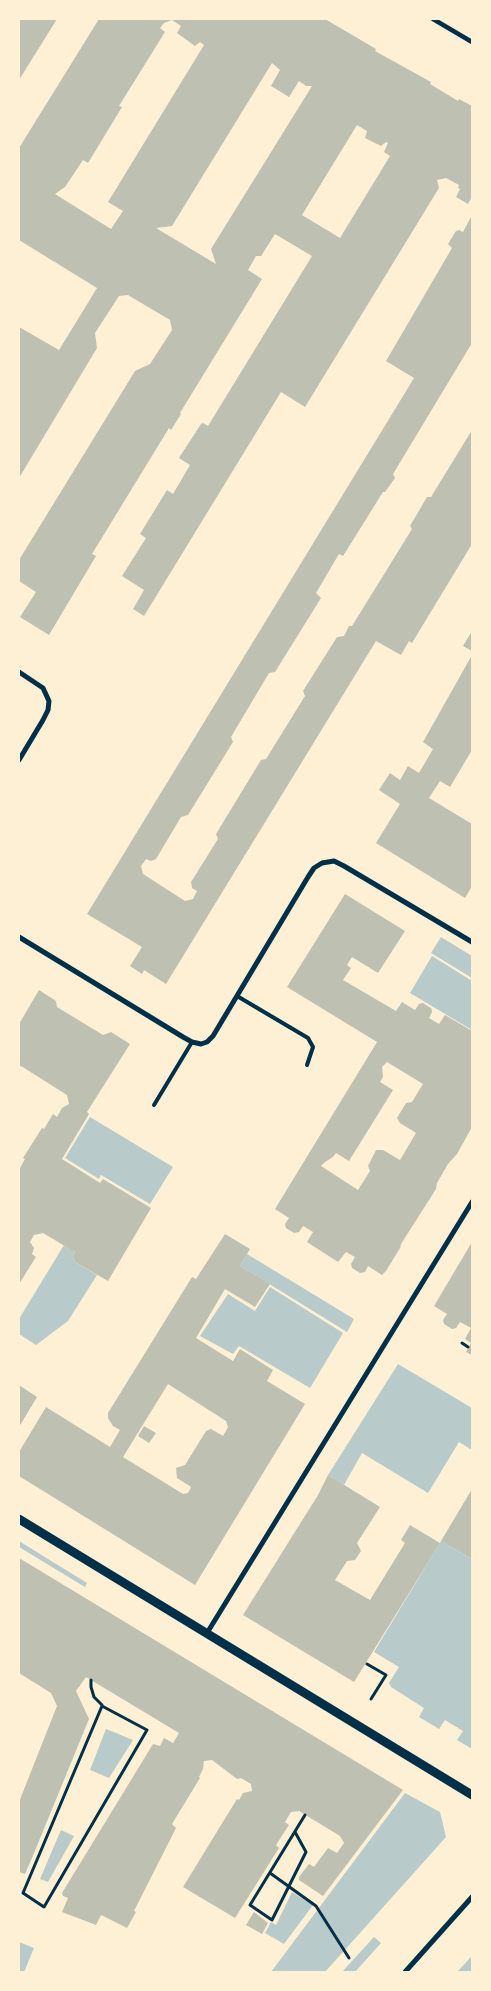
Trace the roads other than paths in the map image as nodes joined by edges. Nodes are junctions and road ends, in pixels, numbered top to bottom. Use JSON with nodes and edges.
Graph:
{"nodes":[{"id":1,"x":433,"y":19,"type":"edge"},
{"id":2,"x":472,"y":42,"type":"edge"},
{"id":3,"x":19,"y":672,"type":"edge"},
{"id":4,"x":19,"y":760,"type":"edge"},
{"id":5,"x":19,"y":937,"type":"edge"},
{"id":6,"x":472,"y":942,"type":"edge"},
{"id":7,"x":237,"y":996,"type":"junction"},
{"id":8,"x":192,"y":1042,"type":"junction"},
{"id":9,"x":307,"y":1065,"type":"dead end"},
{"id":10,"x":154,"y":1105,"type":"dead end"},
{"id":11,"x":472,"y":1202,"type":"edge"},
{"id":12,"x":19,"y":1519,"type":"edge"},
{"id":13,"x":207,"y":1633,"type":"junction"},
{"id":14,"x":472,"y":1795,"type":"edge"},
{"id":15,"x":472,"y":1897,"type":"edge"},
{"id":16,"x":404,"y":1972,"type":"edge"}],
"edges":[{"from":1,"to":2,"type":"street"},
{"from":3,"to":4,"type":"street"},
{"from":5,"to":8,"type":"street"},
{"from":6,"to":7,"type":"street"},
{"from":7,"to":8,"type":"street"},
{"from":7,"to":9,"type":"lane"},
{"from":8,"to":10,"type":"lane"},
{"from":11,"to":13,"type":"street"},
{"from":12,"to":13,"type":"street"},
{"from":13,"to":14,"type":"street"},
{"from":15,"to":16,"type":"street"}]}
